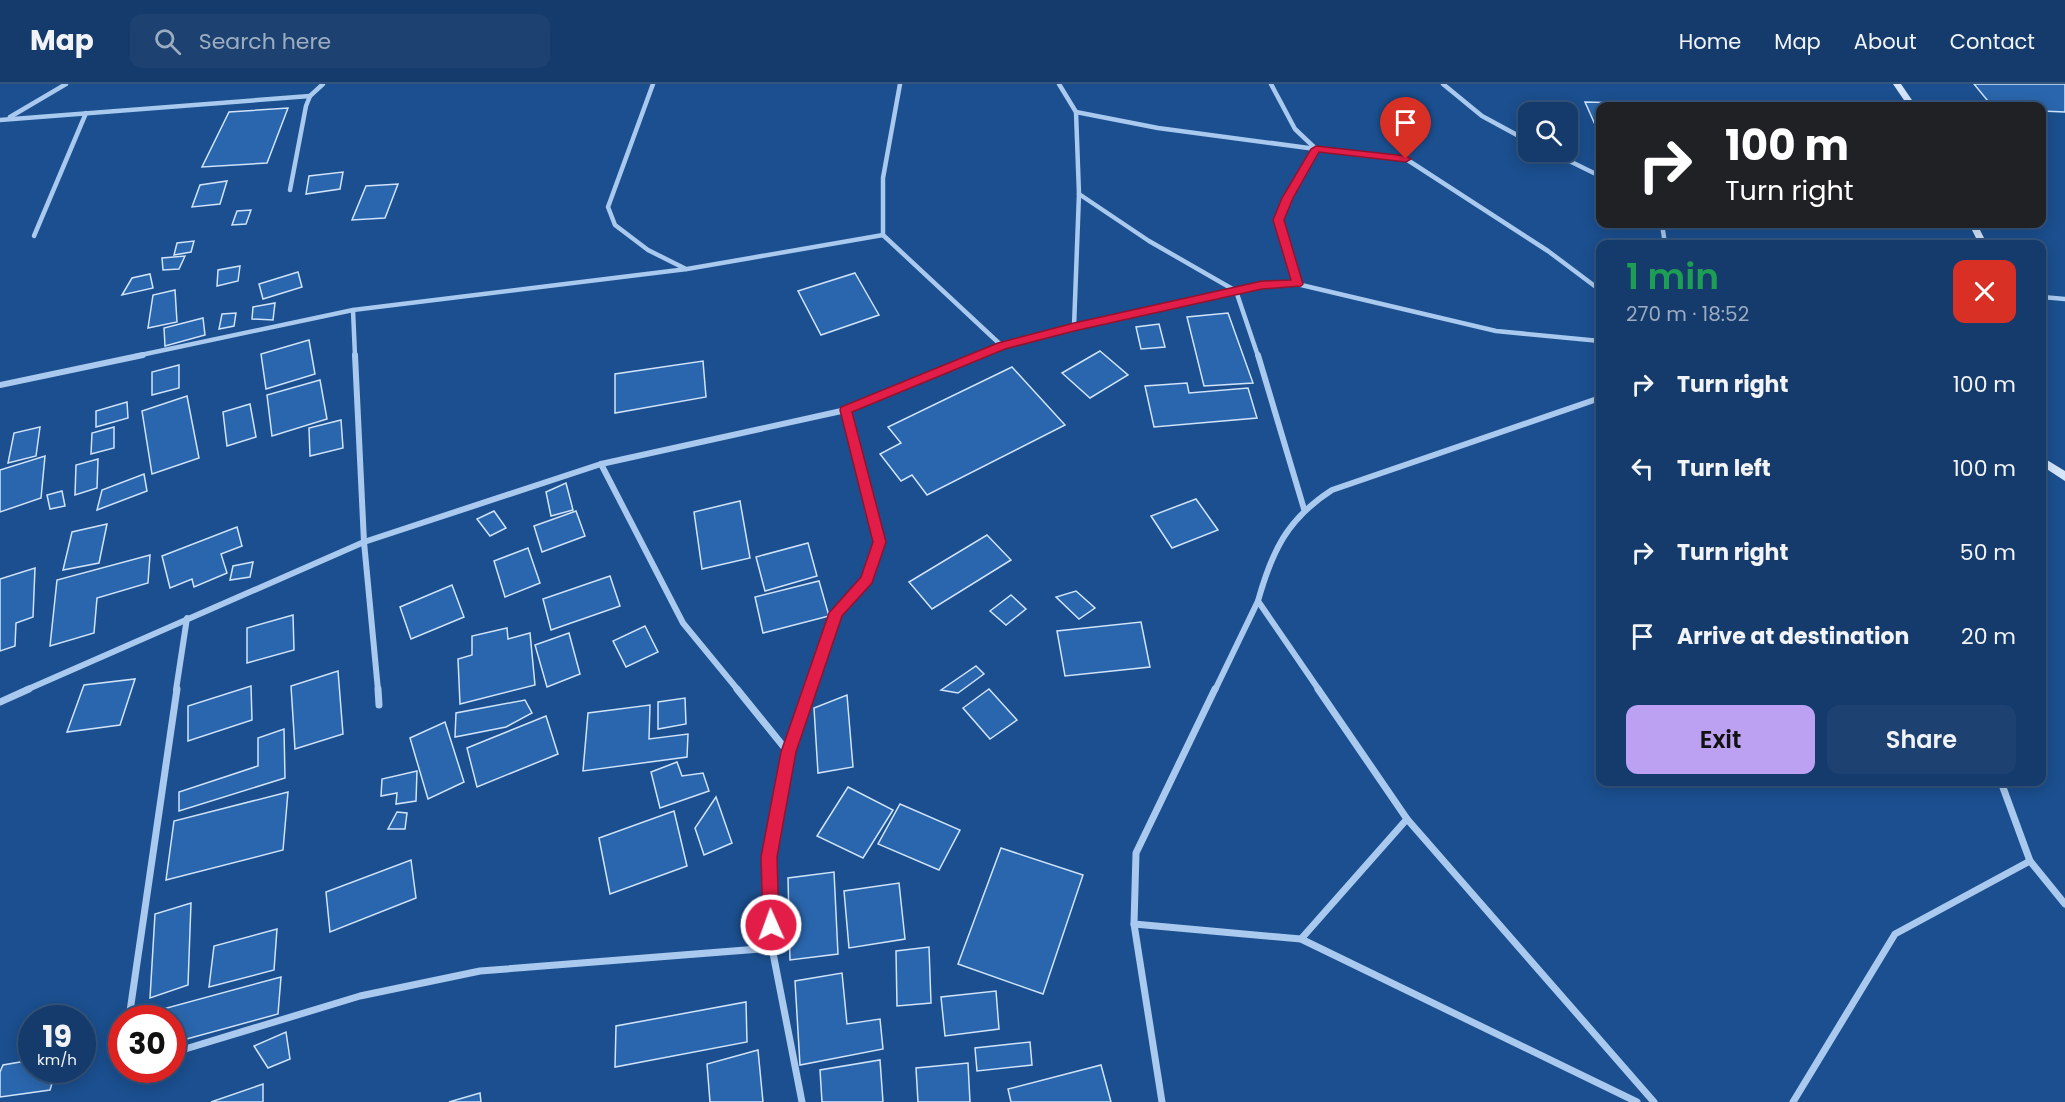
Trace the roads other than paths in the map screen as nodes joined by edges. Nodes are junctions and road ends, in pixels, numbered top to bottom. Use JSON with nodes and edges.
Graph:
{"nodes":[{"id":1,"x":66,"y":84,"type":"edge"},
{"id":2,"x":323,"y":84,"type":"edge"},
{"id":3,"x":653,"y":84,"type":"edge"},
{"id":4,"x":900,"y":84,"type":"edge"},
{"id":5,"x":1059,"y":84,"type":"edge"},
{"id":6,"x":1271,"y":84,"type":"edge"},
{"id":7,"x":1443,"y":84,"type":"edge"},
{"id":8,"x":1897,"y":84,"type":"edge"},
{"id":9,"x":310,"y":96,"type":"junction"},
{"id":10,"x":1909,"y":102,"type":"edge"},
{"id":11,"x":1076,"y":112,"type":"junction"},
{"id":12,"x":86,"y":113,"type":"junction"},
{"id":13,"x":8,"y":118,"type":"junction"},
{"id":14,"x":0,"y":120,"type":"edge"},
{"id":15,"x":1518,"y":136,"type":"edge"},
{"id":16,"x":1316,"y":149,"type":"junction"},
{"id":17,"x":1571,"y":162,"type":"edge"},
{"id":18,"x":1596,"y":174,"type":"edge"},
{"id":19,"x":290,"y":190,"type":"dead end"},
{"id":20,"x":1079,"y":194,"type":"junction"},
{"id":21,"x":883,"y":235,"type":"junction"},
{"id":22,"x":34,"y":236,"type":"dead end"},
{"id":23,"x":687,"y":269,"type":"junction"},
{"id":24,"x":1297,"y":284,"type":"junction"},
{"id":25,"x":1596,"y":287,"type":"edge"},
{"id":26,"x":1236,"y":291,"type":"junction"},
{"id":27,"x":2046,"y":297,"type":"edge"},
{"id":28,"x":2065,"y":299,"type":"edge"},
{"id":29,"x":353,"y":310,"type":"junction"},
{"id":30,"x":1074,"y":327,"type":"junction"},
{"id":31,"x":1596,"y":341,"type":"edge"},
{"id":32,"x":1002,"y":346,"type":"junction"},
{"id":33,"x":0,"y":385,"type":"edge"},
{"id":34,"x":1596,"y":399,"type":"edge"},
{"id":35,"x":846,"y":410,"type":"junction"},
{"id":36,"x":601,"y":464,"type":"junction"},
{"id":37,"x":2046,"y":465,"type":"edge"},
{"id":38,"x":2065,"y":477,"type":"edge"},
{"id":39,"x":1304,"y":509,"type":"junction"},
{"id":40,"x":364,"y":542,"type":"junction"},
{"id":41,"x":1258,"y":601,"type":"junction"},
{"id":42,"x":187,"y":618,"type":"junction"},
{"id":43,"x":0,"y":702,"type":"edge"},
{"id":44,"x":380,"y":705,"type":"dead end"},
{"id":45,"x":788,"y":752,"type":"junction"},
{"id":46,"x":2002,"y":786,"type":"edge"},
{"id":47,"x":1407,"y":819,"type":"junction"},
{"id":48,"x":2030,"y":861,"type":"junction"},
{"id":49,"x":2065,"y":904,"type":"edge"},
{"id":50,"x":1134,"y":924,"type":"junction"},
{"id":51,"x":1301,"y":939,"type":"junction"},
{"id":52,"x":772,"y":948,"type":"junction"},
{"id":53,"x":131,"y":1005,"type":"edge"},
{"id":54,"x":186,"y":1049,"type":"edge"},
{"id":55,"x":802,"y":1102,"type":"edge"},
{"id":56,"x":1162,"y":1102,"type":"edge"},
{"id":57,"x":1637,"y":1102,"type":"edge"},
{"id":58,"x":1654,"y":1102,"type":"edge"},
{"id":59,"x":1793,"y":1102,"type":"edge"}],
"edges":[{"from":1,"to":13,"type":"street"},
{"from":2,"to":9,"type":"street"},
{"from":3,"to":23,"type":"street"},
{"from":4,"to":21,"type":"street"},
{"from":5,"to":11,"type":"street"},
{"from":6,"to":16,"type":"street"},
{"from":7,"to":15,"type":"street"},
{"from":8,"to":10,"type":"street"},
{"from":9,"to":12,"type":"street"},
{"from":9,"to":19,"type":"street"},
{"from":11,"to":16,"type":"street"},
{"from":11,"to":20,"type":"street"},
{"from":12,"to":13,"type":"street"},
{"from":12,"to":22,"type":"street"},
{"from":13,"to":14,"type":"street"},
{"from":16,"to":24,"type":"street"},
{"from":16,"to":25,"type":"street"},
{"from":17,"to":18,"type":"street"},
{"from":20,"to":26,"type":"street"},
{"from":20,"to":30,"type":"street"},
{"from":21,"to":23,"type":"street"},
{"from":21,"to":32,"type":"street"},
{"from":23,"to":29,"type":"street"},
{"from":24,"to":26,"type":"street"},
{"from":24,"to":31,"type":"street"},
{"from":26,"to":30,"type":"street"},
{"from":26,"to":39,"type":"street"},
{"from":27,"to":28,"type":"street"},
{"from":29,"to":33,"type":"street"},
{"from":29,"to":40,"type":"street"},
{"from":30,"to":32,"type":"street"},
{"from":32,"to":35,"type":"street"},
{"from":34,"to":39,"type":"street"},
{"from":35,"to":36,"type":"street"},
{"from":35,"to":45,"type":"street"},
{"from":36,"to":40,"type":"street"},
{"from":36,"to":45,"type":"street"},
{"from":37,"to":38,"type":"street"},
{"from":39,"to":41,"type":"street"},
{"from":40,"to":42,"type":"street"},
{"from":40,"to":44,"type":"street"},
{"from":41,"to":47,"type":"street"},
{"from":41,"to":50,"type":"street"},
{"from":42,"to":43,"type":"street"},
{"from":42,"to":53,"type":"street"},
{"from":45,"to":52,"type":"street"},
{"from":46,"to":48,"type":"street"},
{"from":47,"to":51,"type":"street"},
{"from":47,"to":58,"type":"street"},
{"from":48,"to":49,"type":"street"},
{"from":48,"to":59,"type":"street"},
{"from":50,"to":51,"type":"street"},
{"from":50,"to":56,"type":"street"},
{"from":51,"to":57,"type":"street"},
{"from":52,"to":54,"type":"street"},
{"from":52,"to":55,"type":"street"}]}
